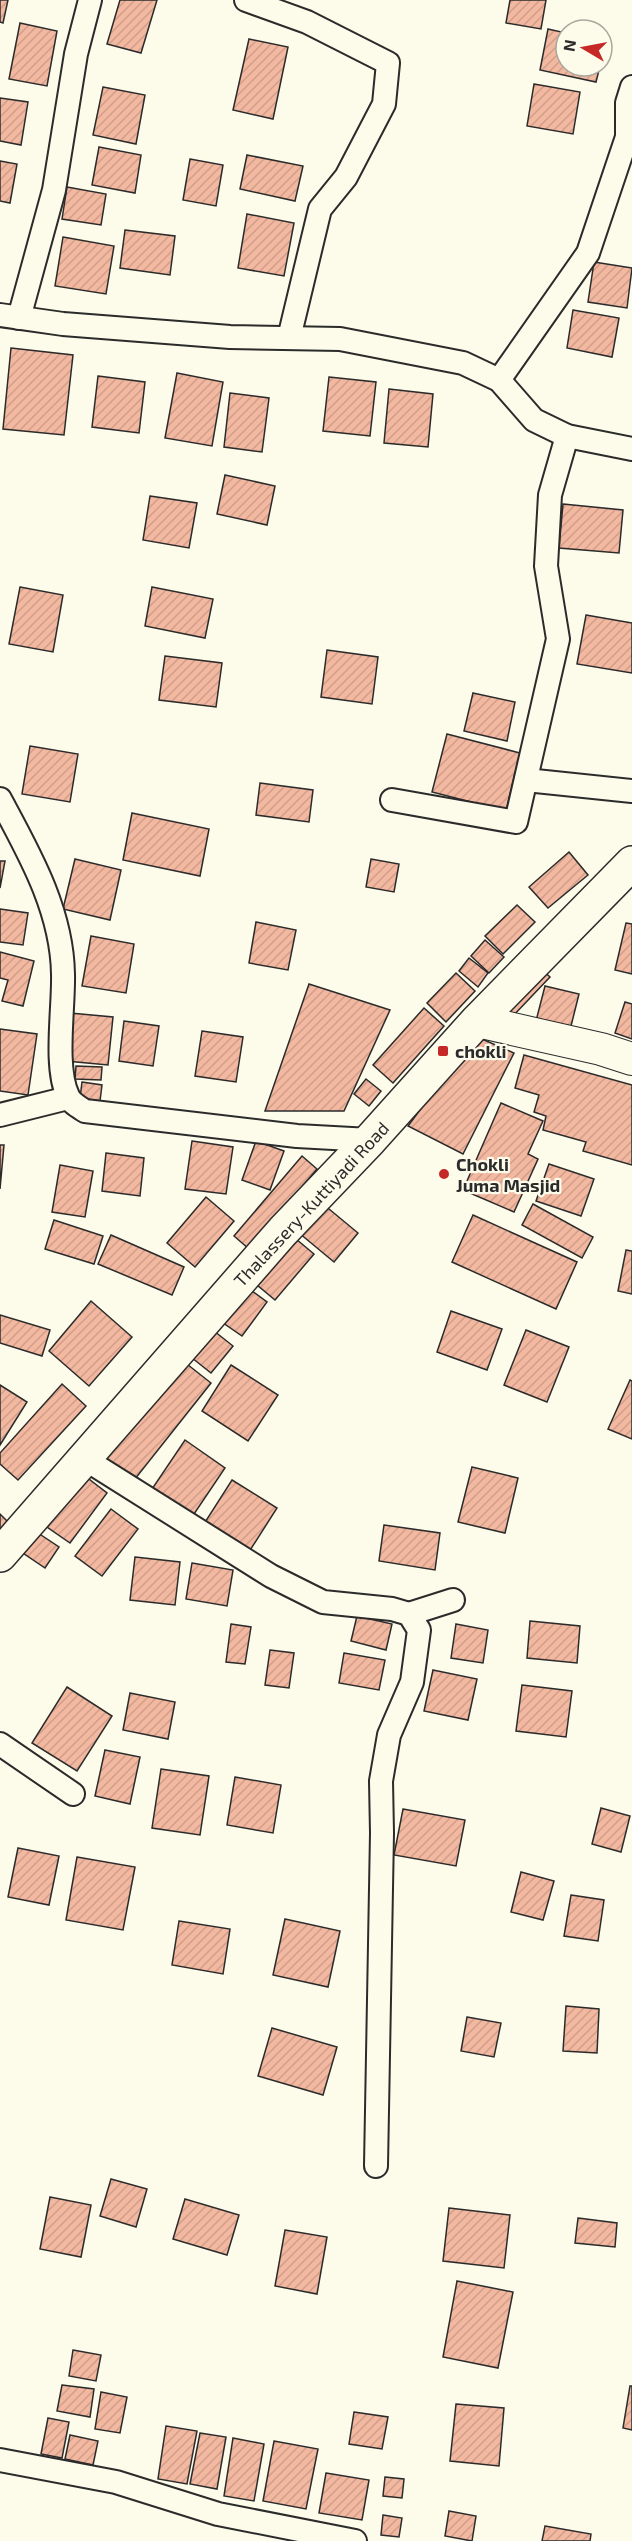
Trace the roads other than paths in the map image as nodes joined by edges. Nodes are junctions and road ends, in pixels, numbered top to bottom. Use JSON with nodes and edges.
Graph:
{"nodes":[{"id":1,"x":90,"y":0,"type":"edge"},
{"id":2,"x":246,"y":0,"type":"edge"},
{"id":3,"x":632,"y":87,"type":"edge"},
{"id":4,"x":629,"y":138,"type":"edge"},
{"id":5,"x":10,"y":316,"type":"edge"},
{"id":6,"x":288,"y":338,"type":"junction"},
{"id":7,"x":499,"y":380,"type":"junction"},
{"id":8,"x":567,"y":436,"type":"junction"},
{"id":9,"x":632,"y":448,"type":"edge"},
{"id":10,"x":526,"y":780,"type":"junction"},
{"id":11,"x":632,"y":791,"type":"edge"},
{"id":12,"x":0,"y":799,"type":"edge"},
{"id":13,"x":392,"y":800,"type":"dead end"},
{"id":14,"x":632,"y":864,"type":"edge"},
{"id":15,"x":477,"y":1021,"type":"junction"},
{"id":16,"x":632,"y":1059,"type":"edge"},
{"id":17,"x":68,"y":1098,"type":"junction"},
{"id":18,"x":0,"y":1115,"type":"edge"},
{"id":19,"x":370,"y":1140,"type":"junction"},
{"id":20,"x":85,"y":1459,"type":"junction"},
{"id":21,"x":0,"y":1555,"type":"edge"},
{"id":22,"x":453,"y":1600,"type":"dead end"},
{"id":23,"x":409,"y":1614,"type":"junction"},
{"id":24,"x":0,"y":1744,"type":"edge"},
{"id":25,"x":73,"y":1794,"type":"dead end"},
{"id":26,"x":376,"y":2166,"type":"dead end"},
{"id":27,"x":0,"y":2460,"type":"edge"},
{"id":28,"x":355,"y":2541,"type":"edge"}],
"edges":[{"from":1,"to":5,"type":"street"},
{"from":2,"to":6,"type":"street"},
{"from":3,"to":4,"type":"street"},
{"from":4,"to":7,"type":"street"},
{"from":5,"to":6,"type":"street"},
{"from":6,"to":7,"type":"street"},
{"from":7,"to":8,"type":"street"},
{"from":8,"to":9,"type":"street"},
{"from":8,"to":10,"type":"street"},
{"from":10,"to":11,"type":"street"},
{"from":10,"to":13,"type":"street"},
{"from":12,"to":17,"type":"street"},
{"from":14,"to":15,"type":"main road","name":"Thalassery-Kuttiyadi Road"},
{"from":15,"to":16,"type":"main road"},
{"from":15,"to":19,"type":"main road","name":"Thalassery-Kuttiyadi Road"},
{"from":17,"to":18,"type":"street"},
{"from":17,"to":19,"type":"street"},
{"from":19,"to":20,"type":"main road","name":"Thalassery-Kuttiyadi Road"},
{"from":20,"to":21,"type":"main road","name":"Thalassery-Kuttiyadi Road"},
{"from":20,"to":23,"type":"street"},
{"from":22,"to":23,"type":"street"},
{"from":23,"to":26,"type":"street"},
{"from":24,"to":25,"type":"street"},
{"from":27,"to":28,"type":"street"}]}
